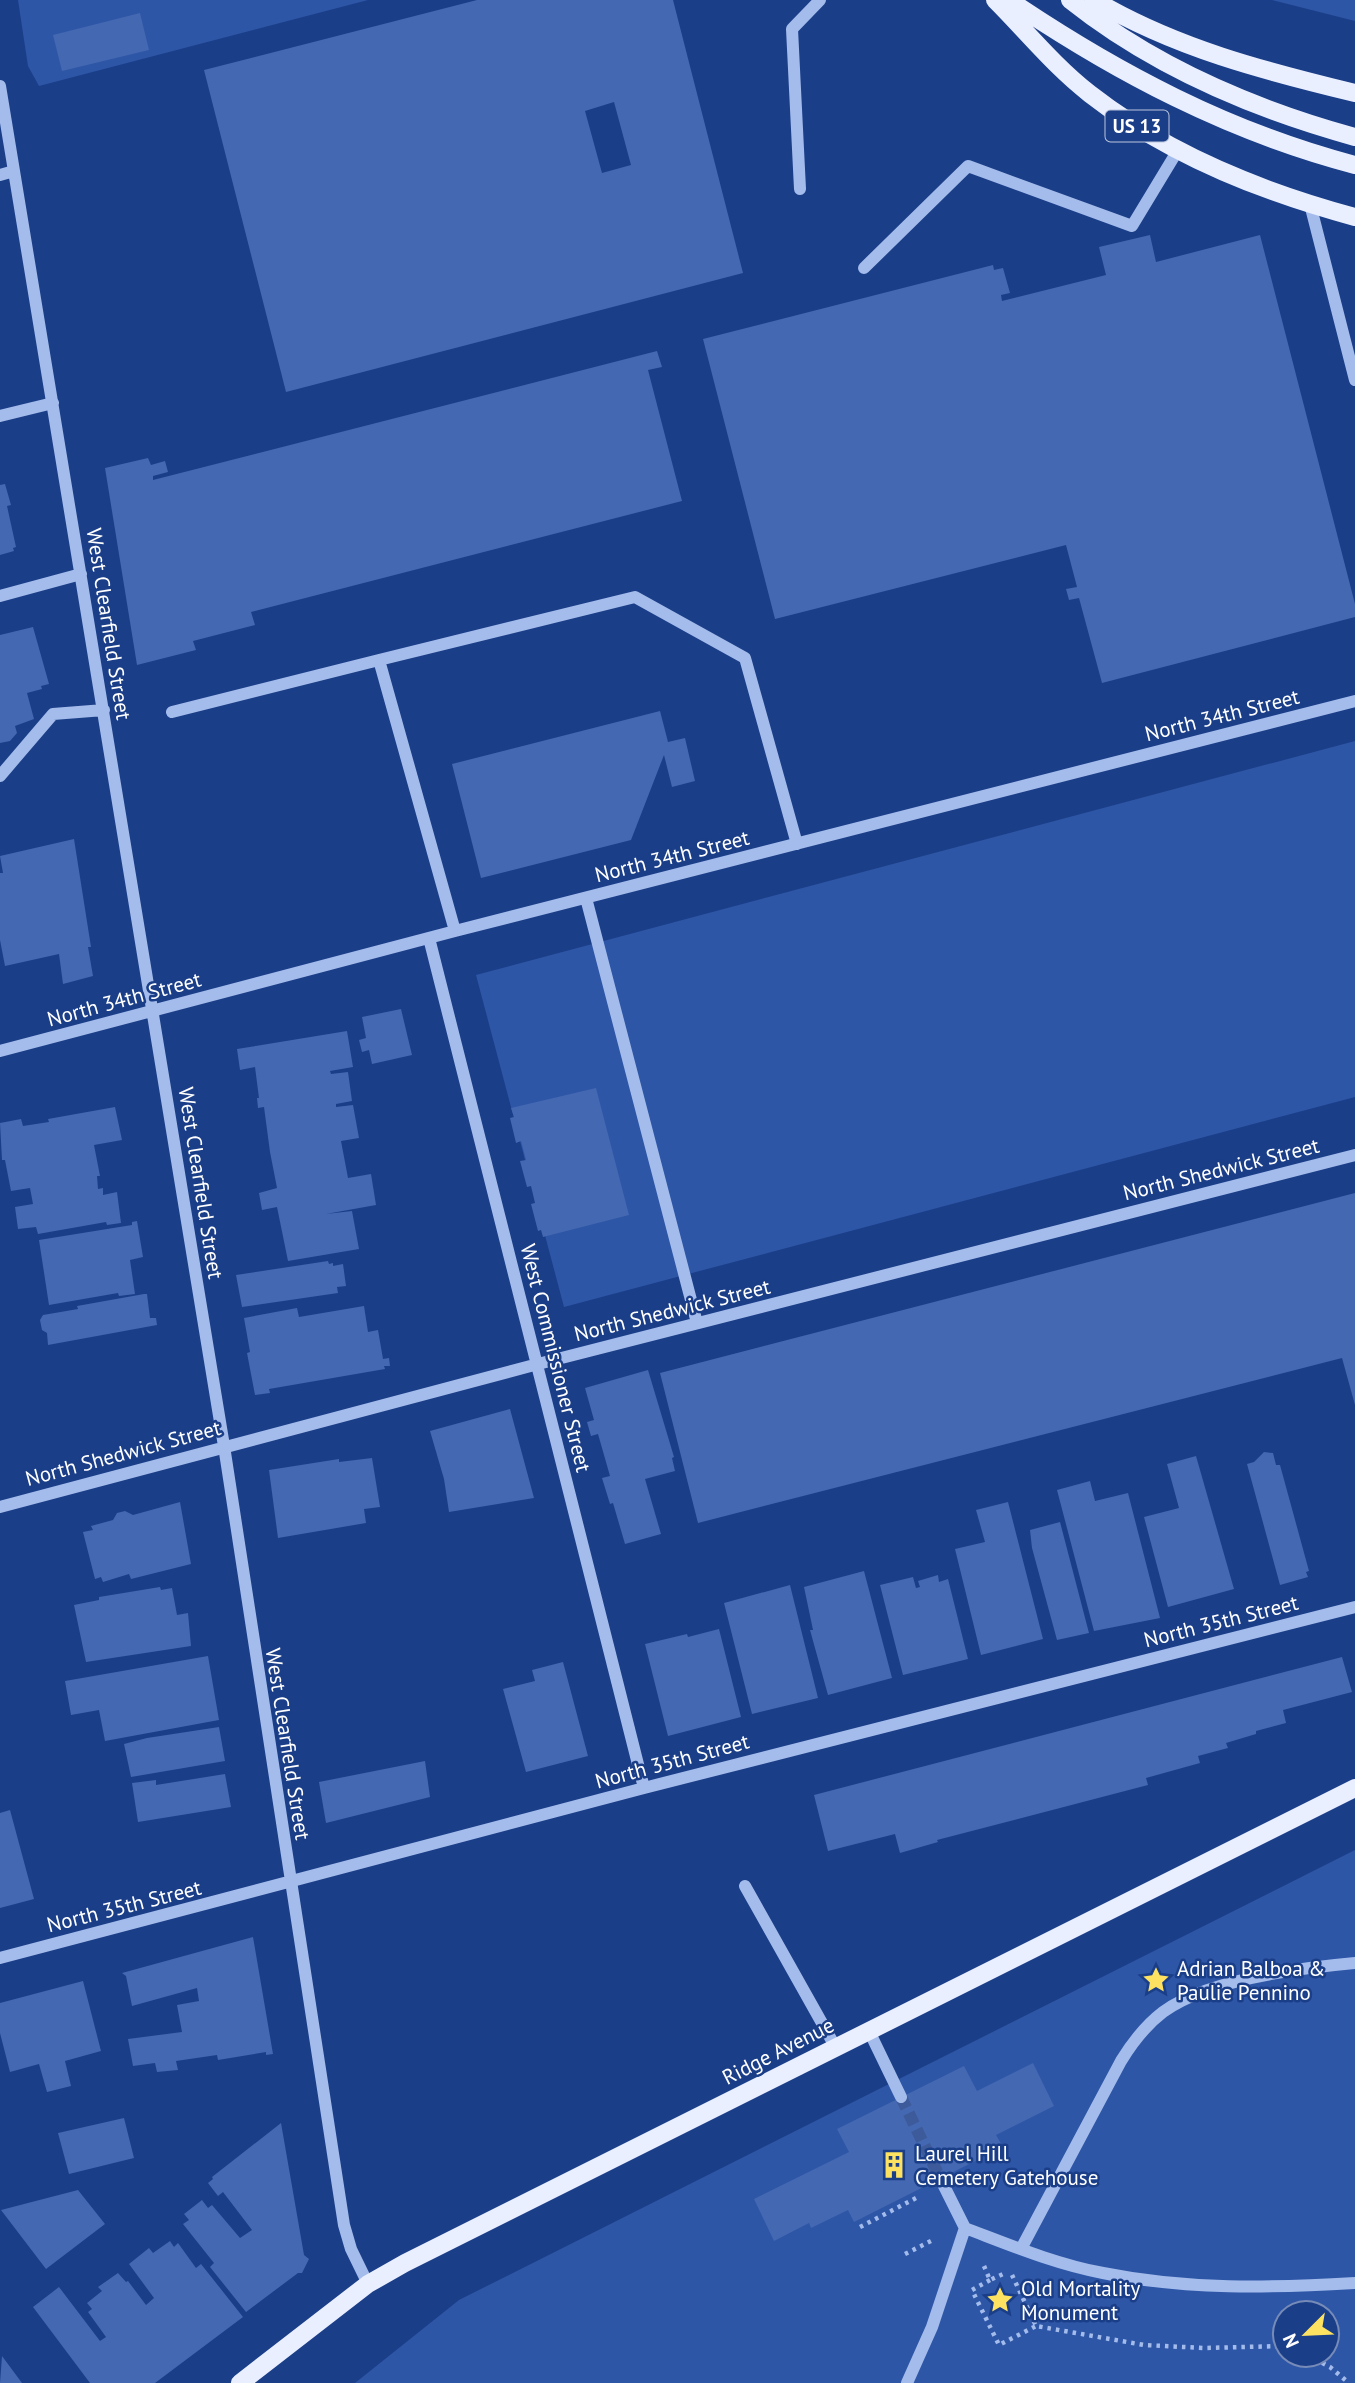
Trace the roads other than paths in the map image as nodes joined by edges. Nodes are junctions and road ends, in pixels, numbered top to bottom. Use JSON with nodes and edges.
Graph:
{"nodes":[{"id":1,"x":820,"y":0,"type":"edge"},
{"id":2,"x":995,"y":0,"type":"edge"},
{"id":3,"x":1009,"y":0,"type":"edge"},
{"id":4,"x":1070,"y":0,"type":"edge"},
{"id":5,"x":1094,"y":0,"type":"edge"},
{"id":6,"x":0,"y":86,"type":"edge"},
{"id":7,"x":1355,"y":93,"type":"edge"},
{"id":8,"x":1355,"y":136,"type":"edge"},
{"id":9,"x":1178,"y":150,"type":"junction"},
{"id":10,"x":1355,"y":165,"type":"edge"},
{"id":11,"x":15,"y":172,"type":"junction"},
{"id":12,"x":0,"y":175,"type":"edge"},
{"id":13,"x":800,"y":188,"type":"dead end"},
{"id":14,"x":1310,"y":204,"type":"junction"},
{"id":15,"x":1355,"y":217,"type":"edge"},
{"id":16,"x":864,"y":268,"type":"dead end"},
{"id":17,"x":1355,"y":380,"type":"edge"},
{"id":18,"x":53,"y":402,"type":"junction"},
{"id":19,"x":0,"y":416,"type":"edge"},
{"id":20,"x":81,"y":574,"type":"junction"},
{"id":21,"x":0,"y":596,"type":"edge"},
{"id":22,"x":379,"y":660,"type":"junction"},
{"id":23,"x":1355,"y":701,"type":"edge"},
{"id":24,"x":104,"y":710,"type":"junction"},
{"id":25,"x":172,"y":712,"type":"dead end"},
{"id":26,"x":0,"y":776,"type":"edge"},
{"id":27,"x":797,"y":844,"type":"junction"},
{"id":28,"x":586,"y":898,"type":"junction"},
{"id":29,"x":455,"y":932,"type":"junction"},
{"id":30,"x":429,"y":939,"type":"junction"},
{"id":31,"x":153,"y":1011,"type":"junction"},
{"id":32,"x":0,"y":1051,"type":"edge"},
{"id":33,"x":1355,"y":1155,"type":"edge"},
{"id":34,"x":697,"y":1323,"type":"junction"},
{"id":35,"x":538,"y":1364,"type":"junction"},
{"id":36,"x":224,"y":1446,"type":"junction"},
{"id":37,"x":0,"y":1507,"type":"edge"},
{"id":38,"x":1355,"y":1607,"type":"edge"},
{"id":39,"x":644,"y":1788,"type":"junction"},
{"id":40,"x":1355,"y":1788,"type":"edge"},
{"id":41,"x":290,"y":1883,"type":"junction"},
{"id":42,"x":745,"y":1886,"type":"dead end"},
{"id":43,"x":0,"y":1958,"type":"edge"},
{"id":44,"x":1355,"y":1963,"type":"edge"},
{"id":45,"x":869,"y":2031,"type":"junction"},
{"id":46,"x":836,"y":2048,"type":"junction"},
{"id":47,"x":901,"y":2097,"type":"tunnel mouth"},
{"id":48,"x":941,"y":2181,"type":"tunnel mouth"},
{"id":49,"x":965,"y":2228,"type":"junction"},
{"id":50,"x":1021,"y":2249,"type":"junction"},
{"id":51,"x":1355,"y":2283,"type":"edge"},
{"id":52,"x":368,"y":2284,"type":"junction"},
{"id":53,"x":240,"y":2383,"type":"edge"},
{"id":54,"x":907,"y":2383,"type":"edge"}],
"edges":[{"from":1,"to":13,"type":"street"},
{"from":2,"to":9,"type":"main road","number":"US 13"},
{"from":3,"to":10,"type":"main road"},
{"from":4,"to":8,"type":"main road"},
{"from":5,"to":7,"type":"main road"},
{"from":6,"to":11,"type":"street","name":"West Clearfield Street"},
{"from":9,"to":14,"type":"main road","number":"US 13"},
{"from":9,"to":16,"type":"street"},
{"from":11,"to":12,"type":"street"},
{"from":11,"to":18,"type":"street","name":"West Clearfield Street"},
{"from":14,"to":15,"type":"main road","number":"US 13"},
{"from":14,"to":17,"type":"street"},
{"from":18,"to":19,"type":"street"},
{"from":18,"to":20,"type":"street","name":"West Clearfield Street"},
{"from":20,"to":21,"type":"street"},
{"from":20,"to":24,"type":"street","name":"West Clearfield Street"},
{"from":22,"to":25,"type":"street"},
{"from":22,"to":27,"type":"street"},
{"from":22,"to":29,"type":"street"},
{"from":23,"to":27,"type":"street","name":"North 34th Street"},
{"from":24,"to":26,"type":"street"},
{"from":24,"to":31,"type":"street","name":"West Clearfield Street"},
{"from":27,"to":28,"type":"street","name":"North 34th Street"},
{"from":28,"to":29,"type":"street","name":"North 34th Street"},
{"from":28,"to":34,"type":"street"},
{"from":29,"to":30,"type":"street","name":"North 34th Street"},
{"from":30,"to":31,"type":"street","name":"North 34th Street"},
{"from":30,"to":35,"type":"street","name":"West Commissioner Street"},
{"from":31,"to":32,"type":"street","name":"North 34th Street"},
{"from":31,"to":36,"type":"street","name":"West Clearfield Street"},
{"from":33,"to":34,"type":"street","name":"North Shedwick Street"},
{"from":34,"to":35,"type":"street","name":"North Shedwick Street"},
{"from":35,"to":36,"type":"street","name":"North Shedwick Street"},
{"from":35,"to":39,"type":"street","name":"West Commissioner Street"},
{"from":36,"to":37,"type":"street","name":"North Shedwick Street"},
{"from":36,"to":41,"type":"street","name":"West Clearfield Street"},
{"from":38,"to":39,"type":"street","name":"North 35th Street"},
{"from":39,"to":41,"type":"street","name":"North 35th Street"},
{"from":40,"to":45,"type":"main road","name":"Ridge Avenue"},
{"from":41,"to":43,"type":"street","name":"North 35th Street"},
{"from":41,"to":52,"type":"street","name":"West Clearfield Street"},
{"from":42,"to":46,"type":"street"},
{"from":44,"to":50,"type":"street"},
{"from":45,"to":46,"type":"main road","name":"Ridge Avenue"},
{"from":45,"to":47,"type":"street"},
{"from":46,"to":52,"type":"main road","name":"Ridge Avenue"},
{"from":48,"to":49,"type":"street"},
{"from":49,"to":50,"type":"street"},
{"from":49,"to":54,"type":"street"},
{"from":50,"to":51,"type":"street"},
{"from":52,"to":53,"type":"main road","name":"Ridge Avenue"}]}
